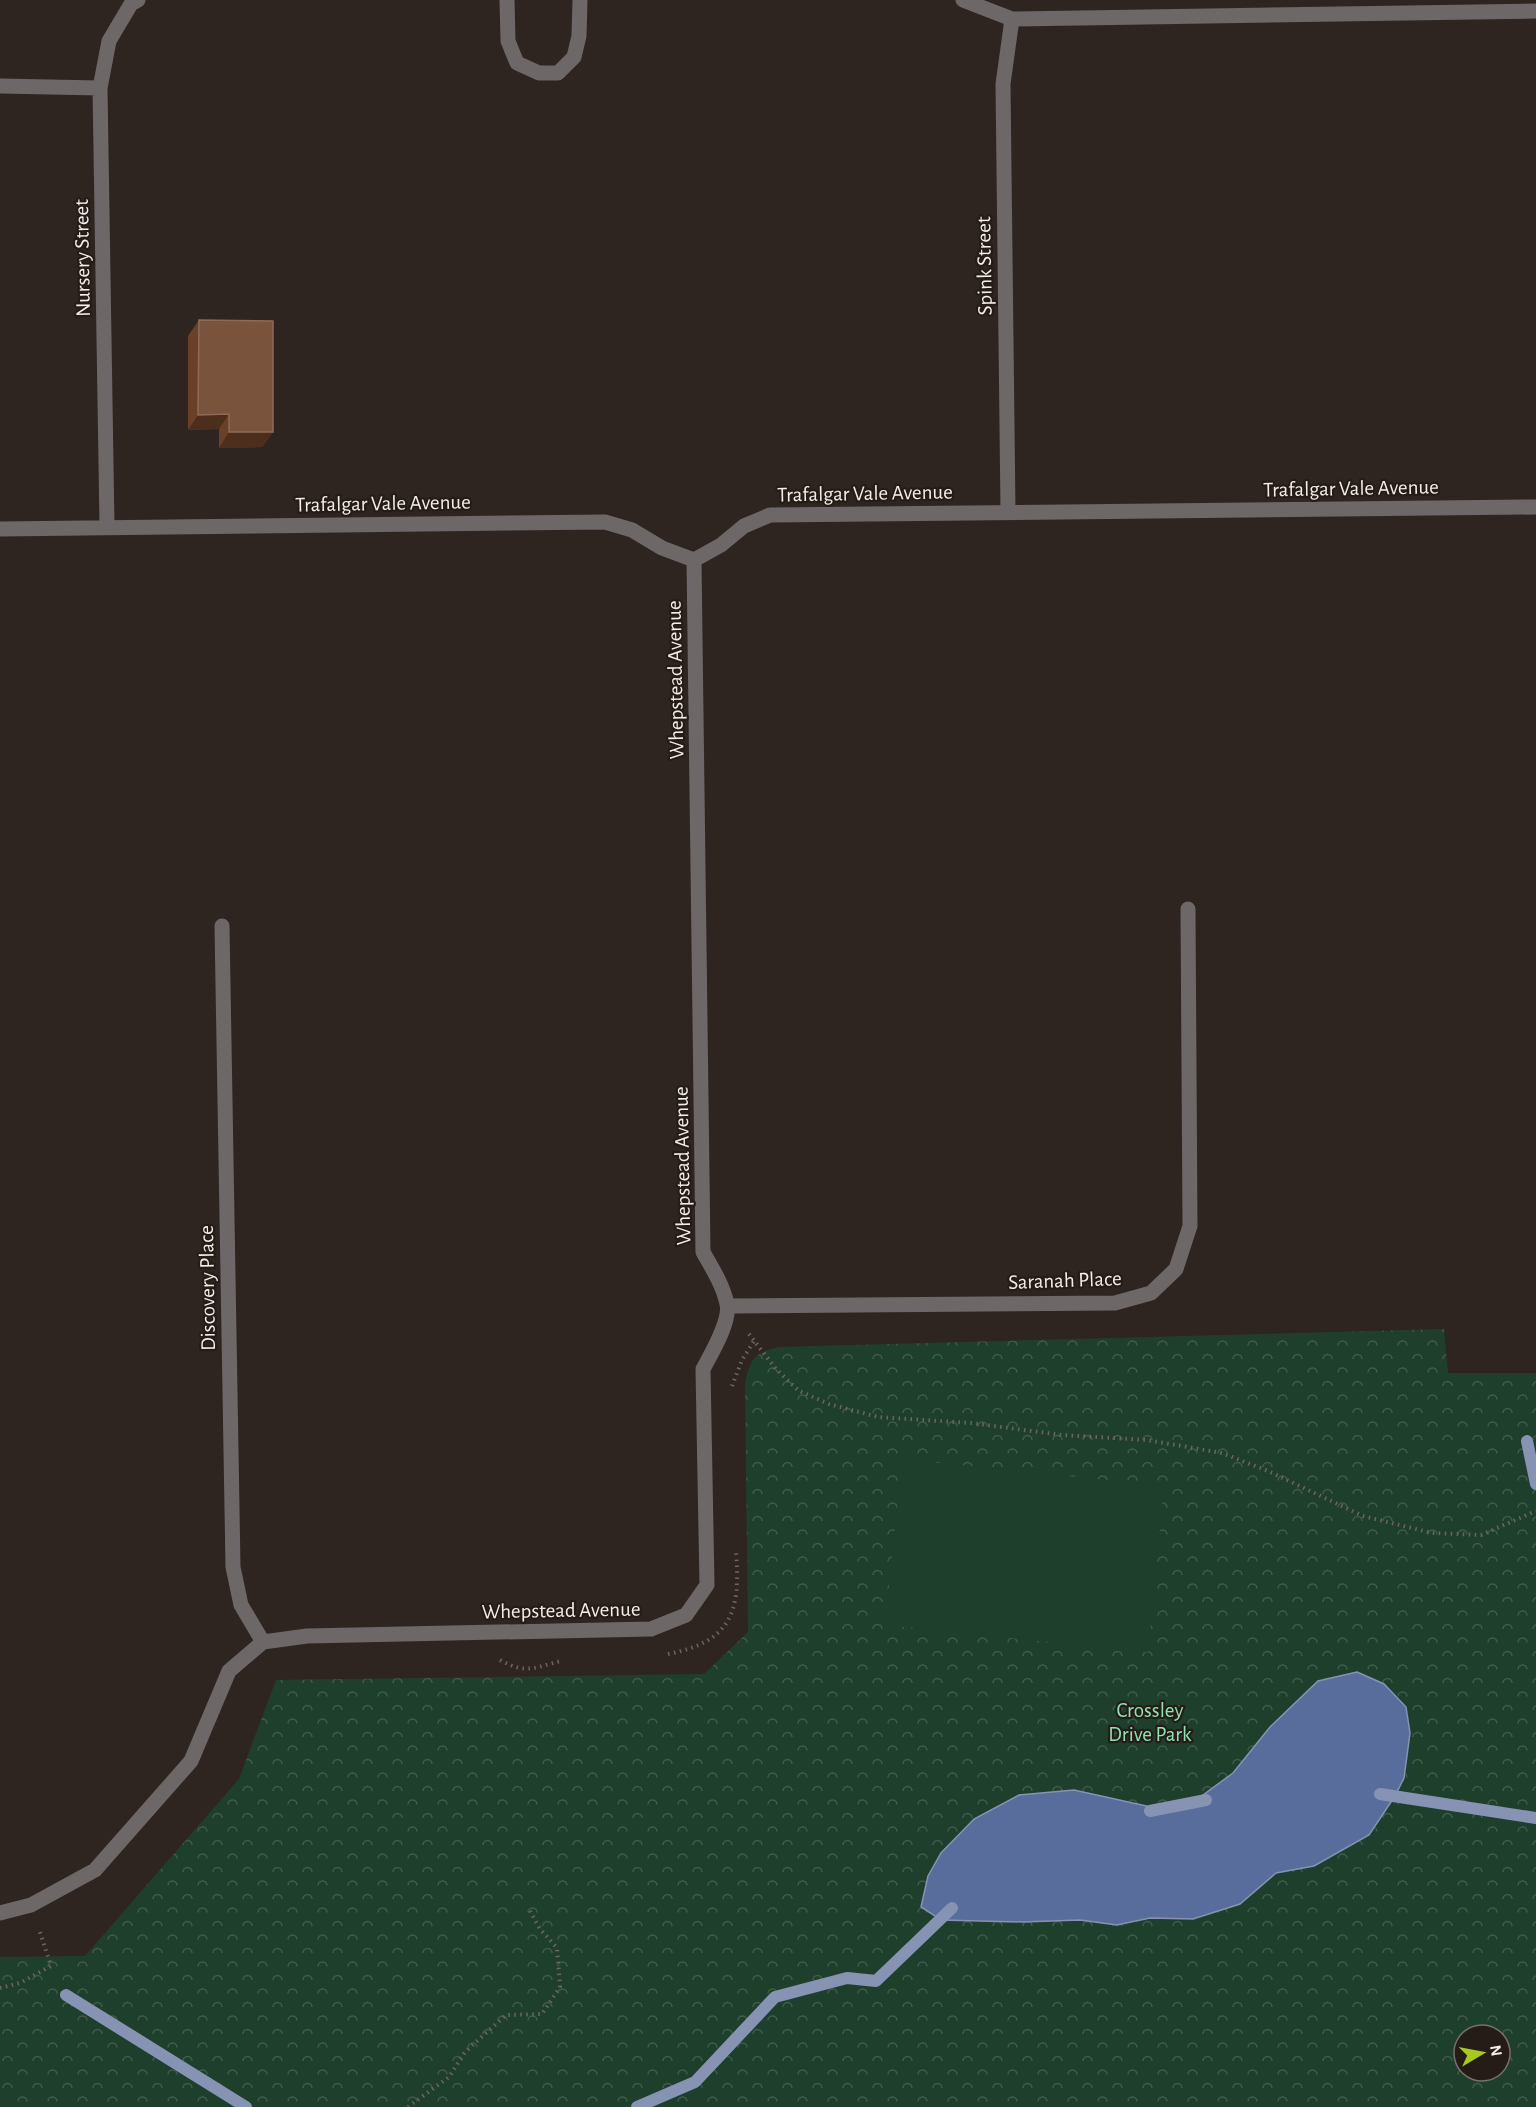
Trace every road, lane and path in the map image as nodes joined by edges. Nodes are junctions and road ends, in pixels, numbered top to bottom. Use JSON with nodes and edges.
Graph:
{"nodes":[{"id":1,"x":138,"y":0,"type":"edge"},
{"id":2,"x":507,"y":0,"type":"edge"},
{"id":3,"x":580,"y":0,"type":"edge"},
{"id":4,"x":963,"y":0,"type":"edge"},
{"id":5,"x":1536,"y":11,"type":"edge"},
{"id":6,"x":1012,"y":19,"type":"junction"},
{"id":7,"x":0,"y":86,"type":"edge"},
{"id":8,"x":100,"y":88,"type":"junction"},
{"id":9,"x":1536,"y":507,"type":"edge"},
{"id":10,"x":1008,"y":512,"type":"junction"},
{"id":11,"x":107,"y":526,"type":"junction"},
{"id":12,"x":0,"y":529,"type":"edge"},
{"id":13,"x":694,"y":560,"type":"junction"},
{"id":14,"x":1188,"y":909,"type":"dead end"},
{"id":15,"x":222,"y":926,"type":"dead end"},
{"id":16,"x":728,"y":1306,"type":"junction"},
{"id":17,"x":754,"y":1341,"type":"junction"},
{"id":18,"x":732,"y":1398,"type":"dead end"},
{"id":19,"x":1536,"y":1511,"type":"edge"},
{"id":20,"x":736,"y":1550,"type":"dead end"},
{"id":21,"x":263,"y":1642,"type":"junction"},
{"id":22,"x":661,"y":1655,"type":"dead end"},
{"id":23,"x":498,"y":1659,"type":"dead end"},
{"id":24,"x":568,"y":1660,"type":"dead end"},
{"id":25,"x":530,"y":1911,"type":"dead end"},
{"id":26,"x":0,"y":1913,"type":"edge"},
{"id":27,"x":46,"y":1922,"type":"dead end"},
{"id":28,"x":38,"y":1926,"type":"junction"},
{"id":29,"x":31,"y":1929,"type":"dead end"},
{"id":30,"x":0,"y":1988,"type":"edge"},
{"id":31,"x":408,"y":2107,"type":"edge"}],
"edges":[{"from":1,"to":8,"type":"street","name":"Nursery Street"},
{"from":2,"to":3,"type":"street"},
{"from":4,"to":6,"type":"street"},
{"from":5,"to":6,"type":"street"},
{"from":6,"to":10,"type":"street","name":"Spink Street"},
{"from":7,"to":8,"type":"street"},
{"from":8,"to":11,"type":"street","name":"Nursery Street"},
{"from":9,"to":10,"type":"street","name":"Trafalgar Vale Avenue"},
{"from":10,"to":13,"type":"street","name":"Trafalgar Vale Avenue"},
{"from":11,"to":12,"type":"street","name":"Trafalgar Vale Avenue"},
{"from":11,"to":13,"type":"street","name":"Trafalgar Vale Avenue"},
{"from":13,"to":16,"type":"street","name":"Whepstead Avenue"},
{"from":14,"to":16,"type":"street","name":"Saranah Place"},
{"from":15,"to":21,"type":"street","name":"Discovery Place"},
{"from":16,"to":17,"type":"path"},
{"from":16,"to":21,"type":"street","name":"Whepstead Avenue"},
{"from":17,"to":18,"type":"path"},
{"from":17,"to":19,"type":"path"},
{"from":20,"to":22,"type":"path"},
{"from":21,"to":26,"type":"street"},
{"from":23,"to":24,"type":"path"},
{"from":25,"to":31,"type":"path"},
{"from":27,"to":28,"type":"path"},
{"from":28,"to":29,"type":"path"},
{"from":28,"to":30,"type":"path"}]}
